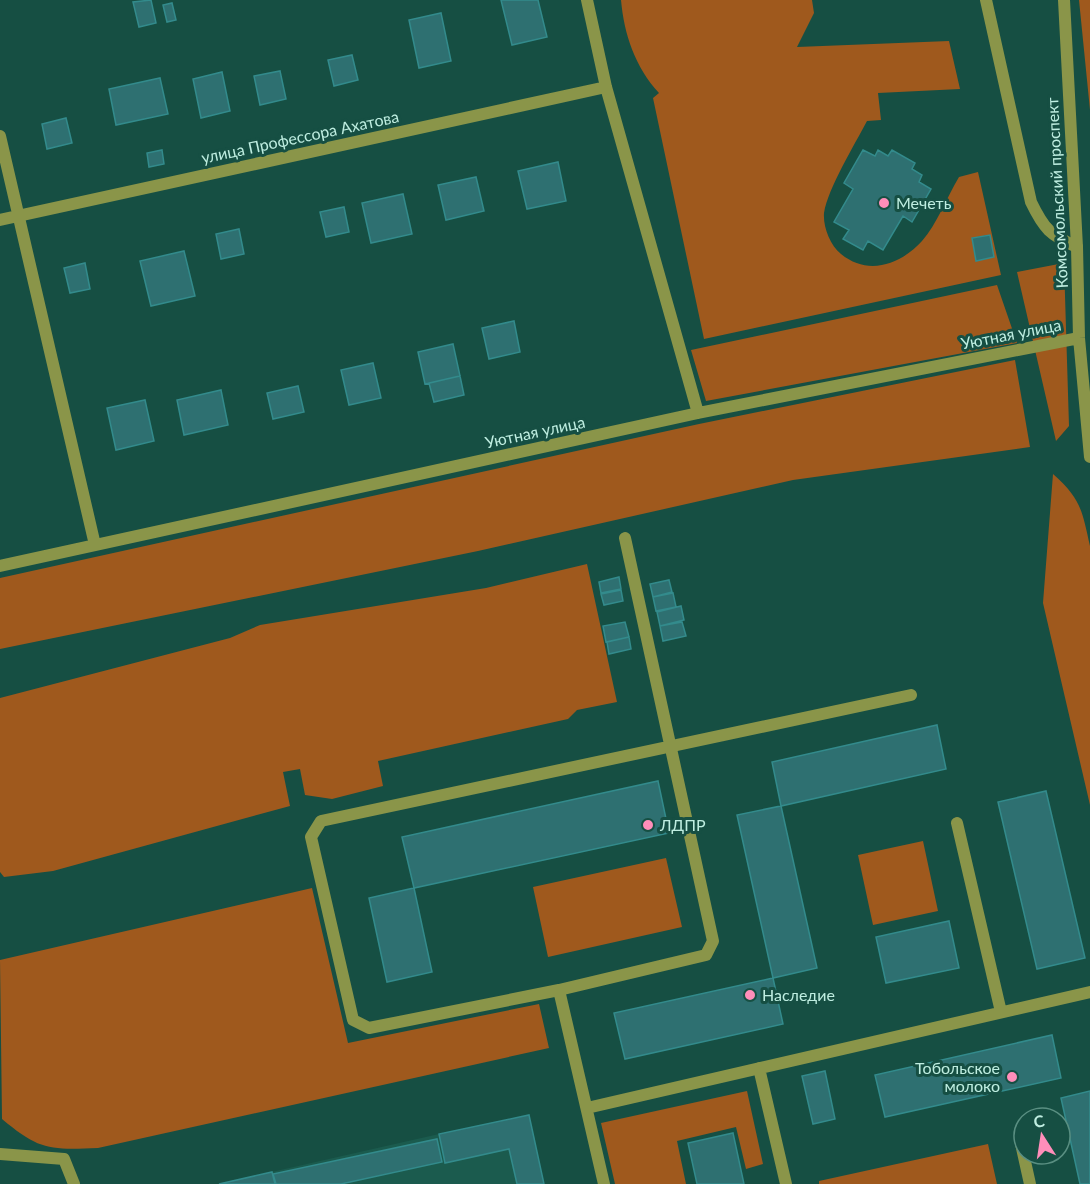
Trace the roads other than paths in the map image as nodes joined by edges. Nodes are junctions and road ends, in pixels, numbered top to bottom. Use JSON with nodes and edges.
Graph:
{"nodes":[{"id":1,"x":587,"y":0,"type":"edge"},
{"id":2,"x":986,"y":0,"type":"edge"},
{"id":3,"x":1064,"y":0,"type":"edge"},
{"id":4,"x":606,"y":87,"type":"junction"},
{"id":5,"x":0,"y":136,"type":"edge"},
{"id":6,"x":19,"y":216,"type":"junction"},
{"id":7,"x":0,"y":220,"type":"edge"},
{"id":8,"x":1077,"y":247,"type":"junction"},
{"id":9,"x":1079,"y":338,"type":"junction"},
{"id":10,"x":698,"y":413,"type":"junction"},
{"id":11,"x":1090,"y":457,"type":"edge"},
{"id":12,"x":625,"y":537,"type":"dead end"},
{"id":13,"x":95,"y":545,"type":"junction"},
{"id":14,"x":0,"y":566,"type":"edge"},
{"id":15,"x":911,"y":694,"type":"dead end"},
{"id":16,"x":671,"y":746,"type":"junction"},
{"id":17,"x":957,"y":823,"type":"dead end"},
{"id":18,"x":559,"y":990,"type":"junction"},
{"id":19,"x":1090,"y":992,"type":"edge"},
{"id":20,"x":1001,"y":1012,"type":"junction"},
{"id":21,"x":759,"y":1068,"type":"junction"},
{"id":22,"x":587,"y":1108,"type":"junction"},
{"id":23,"x":0,"y":1154,"type":"edge"},
{"id":24,"x":1026,"y":1166,"type":"edge"},
{"id":25,"x":74,"y":1184,"type":"edge"},
{"id":26,"x":604,"y":1184,"type":"edge"},
{"id":27,"x":786,"y":1184,"type":"edge"},
{"id":28,"x":1030,"y":1184,"type":"edge"}],
"edges":[{"from":1,"to":4,"type":"street"},
{"from":2,"to":8,"type":"street"},
{"from":3,"to":8,"type":"street","name":"Комсомольский проспект"},
{"from":4,"to":6,"type":"street","name":"улица Профессора Ахатова"},
{"from":4,"to":10,"type":"street"},
{"from":5,"to":6,"type":"street"},
{"from":6,"to":7,"type":"street","name":"улица Профессора Ахатова"},
{"from":6,"to":13,"type":"street"},
{"from":8,"to":9,"type":"street","name":"Комсомольский проспект"},
{"from":9,"to":10,"type":"street","name":"Уютная улица"},
{"from":9,"to":11,"type":"street","name":"Комсомольский проспект"},
{"from":10,"to":13,"type":"street","name":"Уютная улица"},
{"from":12,"to":16,"type":"street"},
{"from":13,"to":14,"type":"street","name":"Уютная улица"},
{"from":15,"to":16,"type":"street"},
{"from":16,"to":18,"type":"street"},
{"from":16,"to":18,"type":"street"},
{"from":17,"to":20,"type":"street"},
{"from":18,"to":22,"type":"street"},
{"from":19,"to":20,"type":"street"},
{"from":20,"to":21,"type":"street"},
{"from":21,"to":22,"type":"street"},
{"from":21,"to":27,"type":"street"},
{"from":22,"to":26,"type":"street"},
{"from":23,"to":25,"type":"street"},
{"from":24,"to":28,"type":"street"}]}
